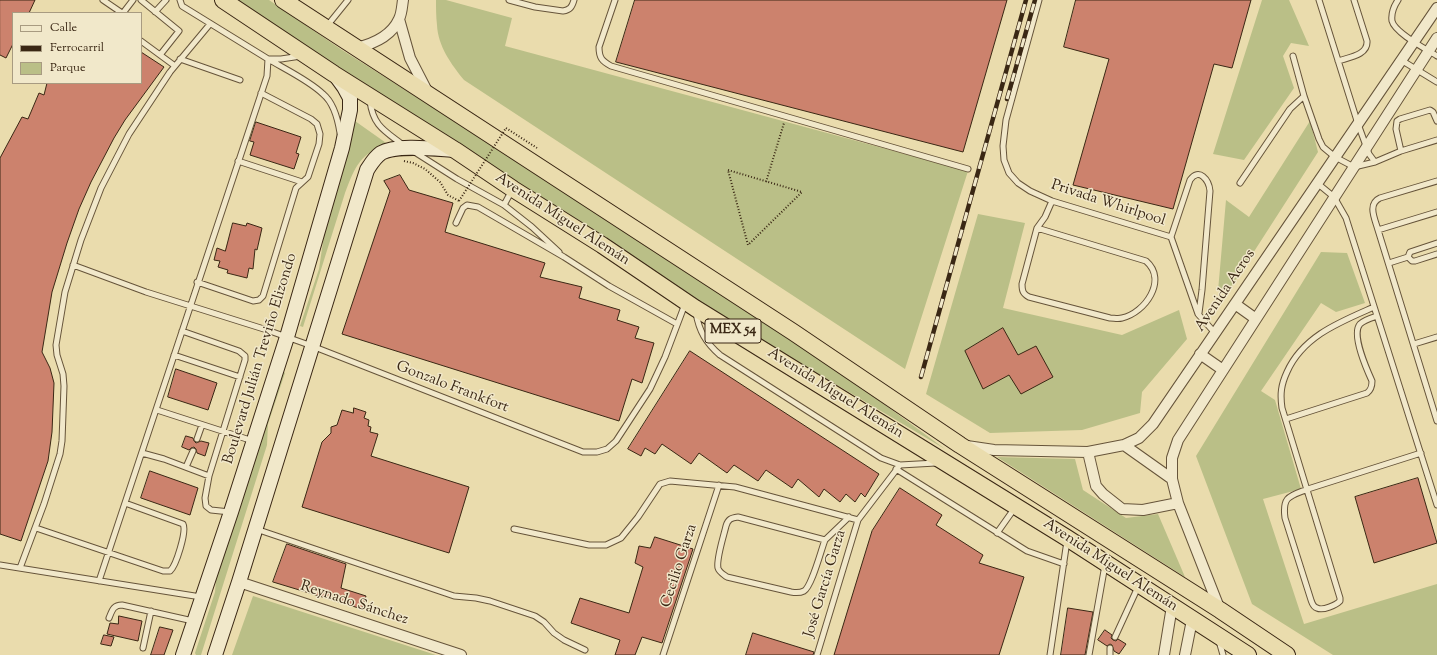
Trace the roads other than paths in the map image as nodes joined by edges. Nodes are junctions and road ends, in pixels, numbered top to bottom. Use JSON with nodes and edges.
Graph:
{"nodes":[{"id":1,"x":103,"y":0,"type":"edge"},
{"id":2,"x":133,"y":0,"type":"edge"},
{"id":3,"x":141,"y":0,"type":"edge"},
{"id":4,"x":166,"y":0,"type":"edge"},
{"id":5,"x":174,"y":0,"type":"edge"},
{"id":6,"x":180,"y":0,"type":"edge"},
{"id":7,"x":223,"y":0,"type":"edge"},
{"id":8,"x":283,"y":0,"type":"edge"},
{"id":9,"x":348,"y":0,"type":"edge"},
{"id":10,"x":403,"y":0,"type":"edge"},
{"id":11,"x":509,"y":0,"type":"edge"},
{"id":12,"x":574,"y":0,"type":"edge"},
{"id":13,"x":615,"y":0,"type":"edge"},
{"id":14,"x":1039,"y":0,"type":"edge"},
{"id":15,"x":1319,"y":0,"type":"edge"},
{"id":16,"x":1354,"y":0,"type":"edge"},
{"id":17,"x":1398,"y":0,"type":"edge"},
{"id":18,"x":182,"y":6,"type":"junction"},
{"id":19,"x":1437,"y":8,"type":"edge"},
{"id":20,"x":121,"y":12,"type":"edge"},
{"id":21,"x":123,"y":12,"type":"edge"},
{"id":22,"x":155,"y":12,"type":"junction"},
{"id":23,"x":399,"y":19,"type":"junction"},
{"id":24,"x":210,"y":24,"type":"junction"},
{"id":25,"x":326,"y":28,"type":"junction"},
{"id":26,"x":1437,"y":38,"type":"edge"},
{"id":27,"x":1414,"y":41,"type":"junction"},
{"id":28,"x":142,"y":42,"type":"edge"},
{"id":29,"x":356,"y":48,"type":"junction"},
{"id":30,"x":1433,"y":53,"type":"edge"},
{"id":31,"x":160,"y":55,"type":"junction"},
{"id":32,"x":305,"y":55,"type":"junction"},
{"id":33,"x":1293,"y":56,"type":"dead end"},
{"id":34,"x":268,"y":59,"type":"junction"},
{"id":35,"x":180,"y":60,"type":"junction"},
{"id":36,"x":1401,"y":60,"type":"junction"},
{"id":37,"x":1338,"y":61,"type":"junction"},
{"id":38,"x":175,"y":66,"type":"junction"},
{"id":39,"x":1416,"y":70,"type":"junction"},
{"id":40,"x":334,"y":74,"type":"junction"},
{"id":41,"x":240,"y":80,"type":"dead end"},
{"id":42,"x":1437,"y":82,"type":"edge"},
{"id":43,"x":261,"y":94,"type":"junction"},
{"id":44,"x":369,"y":96,"type":"junction"},
{"id":45,"x":1304,"y":96,"type":"junction"},
{"id":46,"x":431,"y":97,"type":"junction"},
{"id":47,"x":1437,"y":121,"type":"edge"},
{"id":48,"x":1358,"y":124,"type":"junction"},
{"id":49,"x":1437,"y":140,"type":"edge"},
{"id":50,"x":1367,"y":146,"type":"junction"},
{"id":51,"x":342,"y":148,"type":"junction"},
{"id":52,"x":408,"y":148,"type":"junction"},
{"id":53,"x":455,"y":150,"type":"junction"},
{"id":54,"x":1401,"y":151,"type":"junction"},
{"id":55,"x":1335,"y":157,"type":"junction"},
{"id":56,"x":238,"y":161,"type":"junction"},
{"id":57,"x":1375,"y":162,"type":"junction"},
{"id":58,"x":1354,"y":167,"type":"junction"},
{"id":59,"x":968,"y":168,"type":"dead end"},
{"id":60,"x":1437,"y":181,"type":"edge"},
{"id":61,"x":302,"y":182,"type":"junction"},
{"id":62,"x":1240,"y":183,"type":"dead end"},
{"id":63,"x":1317,"y":183,"type":"junction"},
{"id":64,"x":513,"y":189,"type":"junction"},
{"id":65,"x":1334,"y":197,"type":"junction"},
{"id":66,"x":1052,"y":200,"type":"junction"},
{"id":67,"x":504,"y":205,"type":"junction"},
{"id":68,"x":1437,"y":212,"type":"edge"},
{"id":69,"x":456,"y":223,"type":"dead end"},
{"id":70,"x":1037,"y":228,"type":"junction"},
{"id":71,"x":1378,"y":230,"type":"junction"},
{"id":72,"x":1171,"y":237,"type":"junction"},
{"id":73,"x":1437,"y":243,"type":"edge"},
{"id":74,"x":1437,"y":254,"type":"edge"},
{"id":75,"x":564,"y":257,"type":"junction"},
{"id":76,"x":1408,"y":258,"type":"junction"},
{"id":77,"x":1389,"y":263,"type":"junction"},
{"id":78,"x":73,"y":264,"type":"junction"},
{"id":79,"x":198,"y":282,"type":"junction"},
{"id":80,"x":691,"y":304,"type":"junction"},
{"id":81,"x":1235,"y":304,"type":"junction"},
{"id":82,"x":189,"y":306,"type":"junction"},
{"id":83,"x":1374,"y":307,"type":"junction"},
{"id":84,"x":1198,"y":314,"type":"junction"},
{"id":85,"x":1377,"y":316,"type":"junction"},
{"id":86,"x":1256,"y":319,"type":"junction"},
{"id":87,"x":677,"y":324,"type":"junction"},
{"id":88,"x":182,"y":331,"type":"junction"},
{"id":89,"x":1215,"y":333,"type":"junction"},
{"id":90,"x":1437,"y":337,"type":"edge"},
{"id":91,"x":290,"y":338,"type":"junction"},
{"id":92,"x":1414,"y":344,"type":"junction"},
{"id":93,"x":310,"y":345,"type":"junction"},
{"id":94,"x":1200,"y":354,"type":"junction"},
{"id":95,"x":174,"y":355,"type":"junction"},
{"id":96,"x":1224,"y":370,"type":"junction"},
{"id":97,"x":240,"y":377,"type":"junction"},
{"id":98,"x":157,"y":410,"type":"junction"},
{"id":99,"x":1286,"y":419,"type":"junction"},
{"id":100,"x":1437,"y":421,"type":"edge"},
{"id":101,"x":202,"y":425,"type":"junction"},
{"id":102,"x":222,"y":432,"type":"junction"},
{"id":103,"x":197,"y":439,"type":"dead end"},
{"id":104,"x":254,"y":442,"type":"junction"},
{"id":105,"x":960,"y":444,"type":"junction"},
{"id":106,"x":1124,"y":445,"type":"junction"},
{"id":107,"x":193,"y":451,"type":"dead end"},
{"id":108,"x":1088,"y":452,"type":"junction"},
{"id":109,"x":142,"y":453,"type":"junction"},
{"id":110,"x":1422,"y":453,"type":"junction"},
{"id":111,"x":944,"y":462,"type":"junction"},
{"id":112,"x":186,"y":467,"type":"junction"},
{"id":113,"x":898,"y":467,"type":"junction"},
{"id":114,"x":209,"y":476,"type":"junction"},
{"id":115,"x":1172,"y":479,"type":"junction"},
{"id":116,"x":719,"y":485,"type":"junction"},
{"id":117,"x":1308,"y":489,"type":"junction"},
{"id":118,"x":125,"y":503,"type":"junction"},
{"id":119,"x":1178,"y":503,"type":"junction"},
{"id":120,"x":1437,"y":505,"type":"edge"},
{"id":121,"x":1016,"y":506,"type":"junction"},
{"id":122,"x":231,"y":512,"type":"junction"},
{"id":123,"x":849,"y":517,"type":"junction"},
{"id":124,"x":858,"y":520,"type":"junction"},
{"id":125,"x":36,"y":528,"type":"junction"},
{"id":126,"x":256,"y":529,"type":"junction"},
{"id":127,"x":514,"y":529,"type":"dead end"},
{"id":128,"x":997,"y":533,"type":"junction"},
{"id":129,"x":1068,"y":538,"type":"junction"},
{"id":130,"x":825,"y":540,"type":"junction"},
{"id":131,"x":108,"y":553,"type":"junction"},
{"id":132,"x":1106,"y":563,"type":"junction"},
{"id":133,"x":1064,"y":564,"type":"junction"},
{"id":134,"x":0,"y":565,"type":"edge"},
{"id":135,"x":20,"y":568,"type":"junction"},
{"id":136,"x":99,"y":580,"type":"junction"},
{"id":137,"x":239,"y":582,"type":"junction"},
{"id":138,"x":1139,"y":584,"type":"junction"},
{"id":139,"x":202,"y":597,"type":"junction"},
{"id":140,"x":1172,"y":606,"type":"junction"},
{"id":141,"x":1220,"y":610,"type":"junction"},
{"id":142,"x":151,"y":612,"type":"junction"},
{"id":143,"x":110,"y":618,"type":"dead end"},
{"id":144,"x":1192,"y":620,"type":"junction"},
{"id":145,"x":194,"y":622,"type":"junction"},
{"id":146,"x":1218,"y":636,"type":"junction"},
{"id":147,"x":1115,"y":637,"type":"dead end"},
{"id":148,"x":143,"y":648,"type":"dead end"},
{"id":149,"x":1110,"y":648,"type":"dead end"},
{"id":150,"x":585,"y":650,"type":"dead end"},
{"id":151,"x":183,"y":655,"type":"edge"},
{"id":152,"x":192,"y":655,"type":"edge"},
{"id":153,"x":215,"y":655,"type":"edge"},
{"id":154,"x":461,"y":655,"type":"edge"},
{"id":155,"x":663,"y":655,"type":"edge"},
{"id":156,"x":817,"y":655,"type":"edge"},
{"id":157,"x":1050,"y":655,"type":"edge"},
{"id":158,"x":1089,"y":655,"type":"edge"},
{"id":159,"x":1110,"y":655,"type":"edge"},
{"id":160,"x":1164,"y":655,"type":"edge"},
{"id":161,"x":1185,"y":655,"type":"edge"},
{"id":162,"x":1223,"y":655,"type":"edge"},
{"id":163,"x":1248,"y":655,"type":"edge"},
{"id":164,"x":1287,"y":655,"type":"edge"}],
"edges":[{"from":1,"to":20,"type":"lane"},
{"from":2,"to":21,"type":"lane"},
{"from":3,"to":22,"type":"lane"},
{"from":4,"to":22,"type":"lane"},
{"from":5,"to":18,"type":"lane"},
{"from":6,"to":18,"type":"lane"},
{"from":7,"to":32,"type":"highway","name":"Avenida Miguel Alemán","number":"MEX 54"},
{"from":8,"to":25,"type":"highway","name":"Avenida Miguel Alemán","number":"MEX 54"},
{"from":9,"to":25,"type":"lane"},
{"from":10,"to":23,"type":"street"},
{"from":11,"to":12,"type":"lane"},
{"from":13,"to":59,"type":"lane"},
{"from":14,"to":66,"type":"lane","name":"Privada Whirlpool"},
{"from":15,"to":37,"type":"lane"},
{"from":16,"to":37,"type":"lane"},
{"from":17,"to":27,"type":"lane"},
{"from":18,"to":24,"type":"lane"},
{"from":19,"to":27,"type":"street","name":"Avenida Acros"},
{"from":22,"to":31,"type":"lane"},
{"from":23,"to":29,"type":"street"},
{"from":23,"to":46,"type":"street"},
{"from":24,"to":34,"type":"lane"},
{"from":24,"to":35,"type":"lane"},
{"from":25,"to":29,"type":"highway","name":"Avenida Miguel Alemán","number":"MEX 54"},
{"from":26,"to":30,"type":"street"},
{"from":27,"to":30,"type":"lane"},
{"from":27,"to":36,"type":"street","name":"Avenida Acros"},
{"from":28,"to":31,"type":"lane"},
{"from":29,"to":46,"type":"highway","name":"Avenida Miguel Alemán","number":"MEX 54"},
{"from":30,"to":39,"type":"street"},
{"from":31,"to":38,"type":"lane"},
{"from":32,"to":34,"type":"lane"},
{"from":32,"to":40,"type":"highway","name":"Avenida Miguel Alemán","number":"MEX 54"},
{"from":33,"to":45,"type":"lane"},
{"from":34,"to":43,"type":"lane"},
{"from":34,"to":51,"type":"lane"},
{"from":35,"to":38,"type":"lane"},
{"from":35,"to":41,"type":"lane"},
{"from":36,"to":39,"type":"lane"},
{"from":36,"to":48,"type":"street","name":"Avenida Acros"},
{"from":37,"to":48,"type":"lane"},
{"from":38,"to":78,"type":"lane"},
{"from":39,"to":42,"type":"lane"},
{"from":39,"to":50,"type":"street"},
{"from":40,"to":44,"type":"highway","name":"Avenida Miguel Alemán","number":"MEX 54"},
{"from":40,"to":51,"type":"main road","name":"Boulevard Julián Treviño Elizondo"},
{"from":43,"to":56,"type":"lane"},
{"from":43,"to":61,"type":"lane"},
{"from":44,"to":52,"type":"lane"},
{"from":44,"to":53,"type":"highway","name":"Avenida Miguel Alemán","number":"MEX 54"},
{"from":45,"to":55,"type":"lane"},
{"from":45,"to":62,"type":"lane"},
{"from":46,"to":105,"type":"highway","name":"Avenida Miguel Alemán","number":"MEX 54"},
{"from":47,"to":54,"type":"lane"},
{"from":48,"to":50,"type":"lane"},
{"from":48,"to":55,"type":"street","name":"Avenida Acros"},
{"from":49,"to":54,"type":"lane"},
{"from":50,"to":57,"type":"lane"},
{"from":50,"to":58,"type":"street"},
{"from":51,"to":91,"type":"main road","name":"Boulevard Julián Treviño Elizondo"},
{"from":52,"to":53,"type":"main road"},
{"from":52,"to":67,"type":"lane"},
{"from":52,"to":93,"type":"main road"},
{"from":53,"to":64,"type":"highway","name":"Avenida Miguel Alemán","number":"MEX 54"},
{"from":54,"to":57,"type":"lane"},
{"from":55,"to":58,"type":"lane"},
{"from":55,"to":63,"type":"street","name":"Avenida Acros"},
{"from":56,"to":61,"type":"lane"},
{"from":56,"to":79,"type":"lane"},
{"from":57,"to":58,"type":"lane"},
{"from":58,"to":65,"type":"street"},
{"from":60,"to":71,"type":"lane"},
{"from":61,"to":79,"type":"lane"},
{"from":63,"to":65,"type":"lane"},
{"from":63,"to":81,"type":"street","name":"Avenida Acros"},
{"from":64,"to":67,"type":"lane"},
{"from":64,"to":80,"type":"highway","name":"Avenida Miguel Alemán","number":"MEX 54"},
{"from":65,"to":83,"type":"lane"},
{"from":65,"to":86,"type":"street"},
{"from":66,"to":70,"type":"lane"},
{"from":66,"to":72,"type":"lane","name":"Privada Whirlpool"},
{"from":67,"to":75,"type":"lane"},
{"from":68,"to":71,"type":"lane"},
{"from":69,"to":75,"type":"lane"},
{"from":70,"to":70,"type":"lane"},
{"from":71,"to":77,"type":"lane"},
{"from":72,"to":84,"type":"lane","name":"Privada Whirlpool"},
{"from":72,"to":84,"type":"lane"},
{"from":73,"to":76,"type":"lane"},
{"from":74,"to":76,"type":"lane"},
{"from":75,"to":87,"type":"lane"},
{"from":76,"to":77,"type":"lane"},
{"from":77,"to":92,"type":"lane"},
{"from":78,"to":82,"type":"lane","name":"Gonzalo Frankfort"},
{"from":78,"to":125,"type":"lane"},
{"from":79,"to":82,"type":"lane"},
{"from":80,"to":87,"type":"lane"},
{"from":80,"to":111,"type":"highway","name":"Avenida Miguel Alemán","number":"MEX 54"},
{"from":80,"to":113,"type":"lane"},
{"from":81,"to":86,"type":"street"},
{"from":81,"to":89,"type":"street","name":"Avenida Acros"},
{"from":82,"to":88,"type":"lane"},
{"from":82,"to":91,"type":"lane","name":"Gonzalo Frankfort"},
{"from":83,"to":85,"type":"lane"},
{"from":83,"to":99,"type":"lane"},
{"from":84,"to":89,"type":"lane","name":"Privada Whirlpool"},
{"from":85,"to":99,"type":"lane"},
{"from":85,"to":110,"type":"lane"},
{"from":86,"to":96,"type":"street"},
{"from":87,"to":93,"type":"lane","name":"Gonzalo Frankfort"},
{"from":88,"to":95,"type":"lane"},
{"from":88,"to":97,"type":"lane"},
{"from":89,"to":94,"type":"street","name":"Avenida Acros"},
{"from":90,"to":92,"type":"lane"},
{"from":91,"to":93,"type":"lane","name":"Gonzalo Frankfort"},
{"from":91,"to":104,"type":"main road","name":"Boulevard Julián Treviño Elizondo"},
{"from":92,"to":100,"type":"lane"},
{"from":93,"to":126,"type":"main road"},
{"from":94,"to":96,"type":"street"},
{"from":94,"to":106,"type":"street","name":"Avenida Acros"},
{"from":95,"to":97,"type":"lane"},
{"from":95,"to":98,"type":"lane"},
{"from":96,"to":115,"type":"street"},
{"from":97,"to":102,"type":"lane"},
{"from":98,"to":101,"type":"lane"},
{"from":98,"to":109,"type":"lane"},
{"from":99,"to":117,"type":"lane"},
{"from":101,"to":102,"type":"lane"},
{"from":101,"to":103,"type":"lane"},
{"from":102,"to":104,"type":"lane"},
{"from":102,"to":114,"type":"lane"},
{"from":104,"to":122,"type":"main road","name":"Boulevard Julián Treviño Elizondo"},
{"from":105,"to":108,"type":"street","name":"Avenida Acros"},
{"from":105,"to":141,"type":"highway","name":"Avenida Miguel Alemán","number":"MEX 54"},
{"from":106,"to":108,"type":"street","name":"Avenida Acros"},
{"from":106,"to":115,"type":"street"},
{"from":107,"to":112,"type":"lane"},
{"from":108,"to":119,"type":"street"},
{"from":109,"to":112,"type":"lane"},
{"from":109,"to":118,"type":"lane"},
{"from":110,"to":117,"type":"lane"},
{"from":110,"to":120,"type":"lane"},
{"from":111,"to":113,"type":"lane"},
{"from":111,"to":121,"type":"highway","name":"Avenida Miguel Alemán","number":"MEX 54"},
{"from":112,"to":114,"type":"lane"},
{"from":113,"to":124,"type":"lane","name":"José García Garza"},
{"from":113,"to":128,"type":"lane"},
{"from":114,"to":122,"type":"lane"},
{"from":115,"to":119,"type":"street"},
{"from":116,"to":123,"type":"lane"},
{"from":116,"to":127,"type":"lane"},
{"from":116,"to":155,"type":"lane","name":"Cecilio Garza"},
{"from":117,"to":117,"type":"lane"},
{"from":118,"to":131,"type":"lane"},
{"from":118,"to":131,"type":"lane"},
{"from":119,"to":141,"type":"street"},
{"from":121,"to":128,"type":"lane"},
{"from":121,"to":129,"type":"highway","name":"Avenida Miguel Alemán","number":"MEX 54"},
{"from":122,"to":139,"type":"main road","name":"Boulevard Julián Treviño Elizondo"},
{"from":123,"to":124,"type":"lane"},
{"from":123,"to":130,"type":"lane"},
{"from":124,"to":156,"type":"lane","name":"José García Garza"},
{"from":125,"to":131,"type":"lane"},
{"from":125,"to":135,"type":"lane"},
{"from":126,"to":137,"type":"main road"},
{"from":126,"to":150,"type":"lane"},
{"from":128,"to":133,"type":"lane"},
{"from":129,"to":132,"type":"highway","name":"Avenida Miguel Alemán","number":"MEX 54"},
{"from":129,"to":133,"type":"lane"},
{"from":130,"to":130,"type":"lane"},
{"from":131,"to":136,"type":"lane"},
{"from":132,"to":138,"type":"highway","name":"Avenida Miguel Alemán","number":"MEX 54"},
{"from":132,"to":158,"type":"lane"},
{"from":133,"to":157,"type":"lane"},
{"from":134,"to":135,"type":"lane"},
{"from":135,"to":136,"type":"lane"},
{"from":136,"to":139,"type":"lane"},
{"from":137,"to":153,"type":"main road"},
{"from":137,"to":154,"type":"street","name":"Reynado Sánchez"},
{"from":138,"to":140,"type":"highway","name":"Avenida Miguel Alemán","number":"MEX 54"},
{"from":138,"to":147,"type":"lane"},
{"from":139,"to":145,"type":"main road","name":"Boulevard Julián Treviño Elizondo"},
{"from":139,"to":152,"type":"main road"},
{"from":140,"to":144,"type":"highway","name":"Avenida Miguel Alemán","number":"MEX 54"},
{"from":140,"to":160,"type":"street"},
{"from":141,"to":164,"type":"highway","name":"Avenida Miguel Alemán","number":"MEX 54"},
{"from":142,"to":143,"type":"lane"},
{"from":142,"to":145,"type":"lane"},
{"from":142,"to":148,"type":"lane"},
{"from":144,"to":146,"type":"highway","name":"Avenida Miguel Alemán","number":"MEX 54"},
{"from":144,"to":161,"type":"street"},
{"from":145,"to":151,"type":"main road","name":"Boulevard Julián Treviño Elizondo"},
{"from":146,"to":162,"type":"lane"},
{"from":146,"to":163,"type":"highway","name":"Avenida Miguel Alemán","number":"MEX 54"},
{"from":149,"to":159,"type":"lane"}]}
